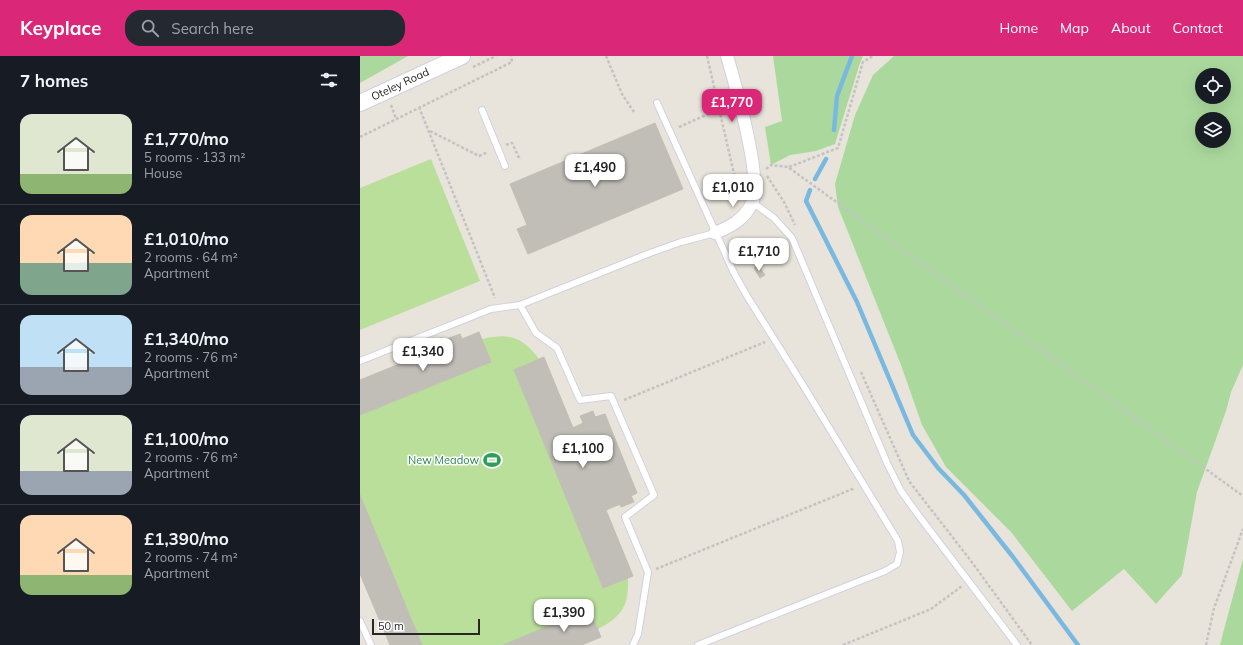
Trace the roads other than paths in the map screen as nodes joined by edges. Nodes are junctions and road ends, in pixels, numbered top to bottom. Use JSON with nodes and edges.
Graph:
{"nodes":[{"id":1,"x":462,"y":56,"type":"edge"},
{"id":2,"x":727,"y":56,"type":"edge"},
{"id":3,"x":360,"y":103,"type":"edge"},
{"id":4,"x":657,"y":103,"type":"dead end"},
{"id":5,"x":482,"y":110,"type":"dead end"},
{"id":6,"x":505,"y":166,"type":"dead end"},
{"id":7,"x":752,"y":202,"type":"junction"},
{"id":8,"x":715,"y":233,"type":"junction"},
{"id":9,"x":520,"y":305,"type":"junction"},
{"id":10,"x":360,"y":361,"type":"edge"},
{"id":11,"x":360,"y":621,"type":"edge"},
{"id":12,"x":371,"y":645,"type":"edge"},
{"id":13,"x":633,"y":645,"type":"edge"},
{"id":14,"x":698,"y":645,"type":"edge"},
{"id":15,"x":1017,"y":645,"type":"edge"}],
"edges":[{"from":1,"to":3,"type":"main road","name":"Oteley Road"},
{"from":2,"to":7,"type":"street"},
{"from":4,"to":8,"type":"lane"},
{"from":5,"to":6,"type":"lane"},
{"from":7,"to":8,"type":"street"},
{"from":7,"to":15,"type":"lane"},
{"from":8,"to":9,"type":"lane"},
{"from":8,"to":14,"type":"lane"},
{"from":9,"to":10,"type":"lane"},
{"from":9,"to":13,"type":"lane"},
{"from":11,"to":12,"type":"lane"}]}
